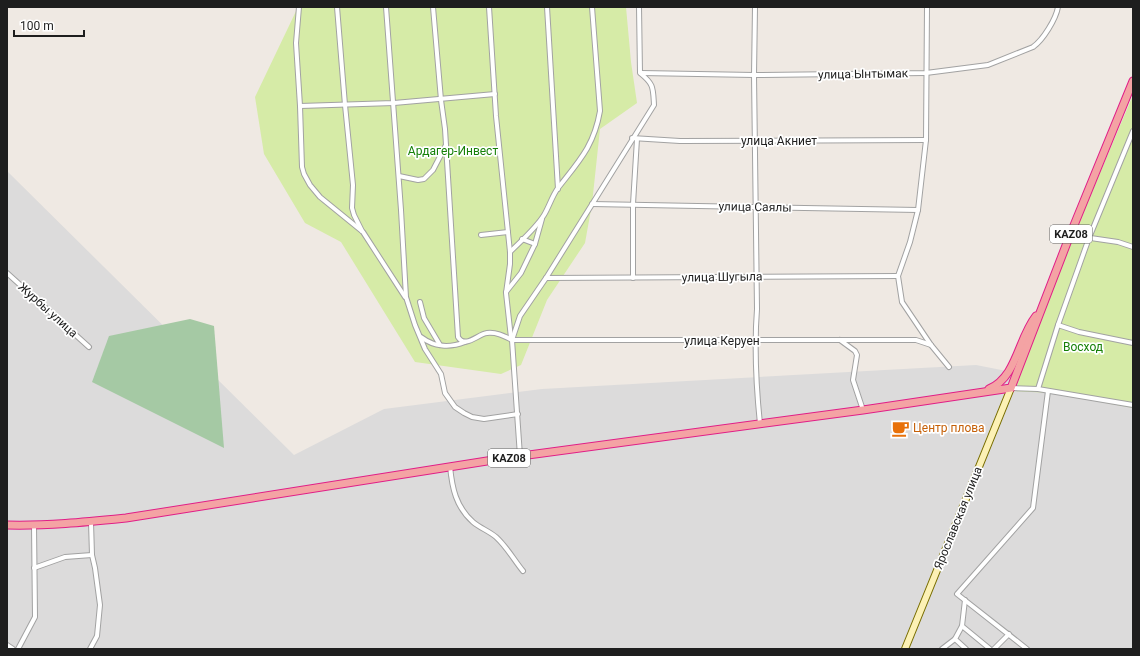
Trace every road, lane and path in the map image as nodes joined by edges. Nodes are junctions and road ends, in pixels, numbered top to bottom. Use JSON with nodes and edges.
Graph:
{"nodes":[{"id":1,"x":299,"y":7,"type":"edge"},
{"id":2,"x":337,"y":7,"type":"edge"},
{"id":3,"x":386,"y":7,"type":"edge"},
{"id":4,"x":433,"y":7,"type":"edge"},
{"id":5,"x":489,"y":7,"type":"edge"},
{"id":6,"x":548,"y":7,"type":"edge"},
{"id":7,"x":592,"y":7,"type":"edge"},
{"id":8,"x":639,"y":7,"type":"edge"},
{"id":9,"x":755,"y":7,"type":"edge"},
{"id":10,"x":927,"y":7,"type":"edge"},
{"id":11,"x":1058,"y":7,"type":"edge"},
{"id":12,"x":640,"y":73,"type":"junction"},
{"id":13,"x":926,"y":73,"type":"junction"},
{"id":14,"x":754,"y":75,"type":"junction"},
{"id":15,"x":1133,"y":81,"type":"edge"},
{"id":16,"x":495,"y":94,"type":"junction"},
{"id":17,"x":441,"y":100,"type":"junction"},
{"id":18,"x":394,"y":103,"type":"junction"},
{"id":19,"x":345,"y":105,"type":"junction"},
{"id":20,"x":300,"y":106,"type":"junction"},
{"id":21,"x":1133,"y":132,"type":"edge"},
{"id":22,"x":632,"y":138,"type":"junction"},
{"id":23,"x":637,"y":139,"type":"junction"},
{"id":24,"x":756,"y":140,"type":"junction"},
{"id":25,"x":926,"y":140,"type":"junction"},
{"id":26,"x":446,"y":145,"type":"junction"},
{"id":27,"x":399,"y":176,"type":"junction"},
{"id":28,"x":558,"y":189,"type":"junction"},
{"id":29,"x":592,"y":204,"type":"junction"},
{"id":30,"x":633,"y":204,"type":"junction"},
{"id":31,"x":756,"y":207,"type":"junction"},
{"id":32,"x":918,"y":210,"type":"junction"},
{"id":33,"x":543,"y":217,"type":"junction"},
{"id":34,"x":362,"y":231,"type":"junction"},
{"id":35,"x":508,"y":232,"type":"junction"},
{"id":36,"x":481,"y":235,"type":"dead end"},
{"id":37,"x":1070,"y":235,"type":"junction"},
{"id":38,"x":1089,"y":238,"type":"junction"},
{"id":39,"x":522,"y":239,"type":"junction"},
{"id":40,"x":535,"y":244,"type":"junction"},
{"id":41,"x":1133,"y":247,"type":"edge"},
{"id":42,"x":510,"y":252,"type":"junction"},
{"id":43,"x":7,"y":273,"type":"edge"},
{"id":44,"x":757,"y":276,"type":"junction"},
{"id":45,"x":898,"y":276,"type":"junction"},
{"id":46,"x":546,"y":278,"type":"junction"},
{"id":47,"x":633,"y":278,"type":"junction"},
{"id":48,"x":506,"y":293,"type":"junction"},
{"id":49,"x":406,"y":297,"type":"junction"},
{"id":50,"x":420,"y":302,"type":"dead end"},
{"id":51,"x":1040,"y":312,"type":"junction"},
{"id":52,"x":1058,"y":325,"type":"junction"},
{"id":53,"x":419,"y":335,"type":"junction"},
{"id":54,"x":512,"y":340,"type":"junction"},
{"id":55,"x":839,"y":340,"type":"junction"},
{"id":56,"x":755,"y":341,"type":"junction"},
{"id":57,"x":466,"y":342,"type":"junction"},
{"id":58,"x":1133,"y":343,"type":"edge"},
{"id":59,"x":440,"y":344,"type":"junction"},
{"id":60,"x":931,"y":344,"type":"junction"},
{"id":61,"x":89,"y":347,"type":"dead end"},
{"id":62,"x":949,"y":367,"type":"dead end"},
{"id":63,"x":1011,"y":388,"type":"junction"},
{"id":64,"x":1038,"y":389,"type":"junction"},
{"id":65,"x":1048,"y":391,"type":"junction"},
{"id":66,"x":980,"y":393,"type":"junction"},
{"id":67,"x":1133,"y":405,"type":"edge"},
{"id":68,"x":863,"y":410,"type":"junction"},
{"id":69,"x":518,"y":414,"type":"junction"},
{"id":70,"x":760,"y":424,"type":"junction"},
{"id":71,"x":520,"y":456,"type":"junction"},
{"id":72,"x":450,"y":466,"type":"junction"},
{"id":73,"x":91,"y":522,"type":"junction"},
{"id":74,"x":7,"y":525,"type":"edge"},
{"id":75,"x":34,"y":525,"type":"junction"},
{"id":76,"x":92,"y":555,"type":"junction"},
{"id":77,"x":34,"y":568,"type":"junction"},
{"id":78,"x":523,"y":571,"type":"dead end"},
{"id":79,"x":965,"y":600,"type":"junction"},
{"id":80,"x":962,"y":626,"type":"junction"},
{"id":81,"x":1009,"y":634,"type":"junction"},
{"id":82,"x":954,"y":639,"type":"junction"},
{"id":83,"x":7,"y":645,"type":"edge"},
{"id":84,"x":12,"y":649,"type":"edge"},
{"id":85,"x":18,"y":649,"type":"edge"},
{"id":86,"x":90,"y":649,"type":"edge"},
{"id":87,"x":905,"y":649,"type":"edge"},
{"id":88,"x":942,"y":649,"type":"edge"},
{"id":89,"x":966,"y":649,"type":"edge"},
{"id":90,"x":990,"y":649,"type":"edge"},
{"id":91,"x":994,"y":649,"type":"edge"},
{"id":92,"x":1026,"y":649,"type":"edge"}],
"edges":[{"from":1,"to":20,"type":"street"},
{"from":2,"to":19,"type":"street"},
{"from":3,"to":18,"type":"street"},
{"from":4,"to":17,"type":"street"},
{"from":5,"to":16,"type":"street"},
{"from":6,"to":28,"type":"street"},
{"from":7,"to":28,"type":"street"},
{"from":8,"to":12,"type":"street"},
{"from":9,"to":14,"type":"street"},
{"from":10,"to":13,"type":"street"},
{"from":11,"to":13,"type":"street","name":"улица Ынтымак"},
{"from":12,"to":14,"type":"street","name":"улица Ынтымак"},
{"from":12,"to":22,"type":"street"},
{"from":13,"to":14,"type":"street","name":"улица Ынтымак"},
{"from":13,"to":25,"type":"street"},
{"from":14,"to":24,"type":"street"},
{"from":15,"to":37,"type":"highway","number":"KAZ08"},
{"from":16,"to":17,"type":"street"},
{"from":16,"to":35,"type":"street"},
{"from":17,"to":18,"type":"street"},
{"from":17,"to":26,"type":"street"},
{"from":18,"to":19,"type":"street"},
{"from":18,"to":27,"type":"street"},
{"from":19,"to":20,"type":"street"},
{"from":19,"to":34,"type":"street"},
{"from":20,"to":34,"type":"street"},
{"from":21,"to":38,"type":"street"},
{"from":22,"to":23,"type":"street","name":"улица Акниет"},
{"from":22,"to":29,"type":"street"},
{"from":23,"to":24,"type":"street","name":"улица Акниет"},
{"from":23,"to":30,"type":"street"},
{"from":24,"to":25,"type":"street","name":"улица Акниет"},
{"from":24,"to":31,"type":"street"},
{"from":25,"to":32,"type":"street"},
{"from":26,"to":27,"type":"street"},
{"from":26,"to":57,"type":"street"},
{"from":27,"to":49,"type":"street"},
{"from":28,"to":33,"type":"street"},
{"from":29,"to":30,"type":"street","name":"улица Саялы"},
{"from":29,"to":46,"type":"street"},
{"from":30,"to":31,"type":"street","name":"улица Саялы"},
{"from":30,"to":47,"type":"street"},
{"from":31,"to":32,"type":"street","name":"улица Саялы"},
{"from":31,"to":44,"type":"street"},
{"from":32,"to":45,"type":"street"},
{"from":33,"to":39,"type":"street"},
{"from":33,"to":40,"type":"street"},
{"from":34,"to":49,"type":"street"},
{"from":35,"to":36,"type":"street"},
{"from":35,"to":42,"type":"street"},
{"from":37,"to":38,"type":"street"},
{"from":37,"to":51,"type":"highway","number":"KAZ08"},
{"from":38,"to":41,"type":"street"},
{"from":38,"to":52,"type":"street"},
{"from":39,"to":40,"type":"street"},
{"from":39,"to":42,"type":"street"},
{"from":40,"to":48,"type":"street"},
{"from":42,"to":48,"type":"street"},
{"from":43,"to":61,"type":"street","name":"Журбы улица"},
{"from":44,"to":45,"type":"street","name":"улица Шугыла"},
{"from":44,"to":47,"type":"street","name":"улица Шугыла"},
{"from":44,"to":56,"type":"street"},
{"from":45,"to":60,"type":"street"},
{"from":46,"to":47,"type":"street","name":"улица Шугыла"},
{"from":46,"to":54,"type":"street"},
{"from":48,"to":54,"type":"street"},
{"from":49,"to":53,"type":"street"},
{"from":50,"to":59,"type":"street"},
{"from":51,"to":63,"type":"highway","number":"KAZ08"},
{"from":51,"to":66,"type":"highway"},
{"from":52,"to":58,"type":"street"},
{"from":52,"to":64,"type":"street"},
{"from":53,"to":59,"type":"street"},
{"from":53,"to":69,"type":"street"},
{"from":54,"to":56,"type":"street","name":"улица Керуен"},
{"from":54,"to":57,"type":"street","name":"улица Керуен"},
{"from":54,"to":69,"type":"street"},
{"from":55,"to":56,"type":"street","name":"улица Керуен"},
{"from":55,"to":60,"type":"street","name":"улица Керуен"},
{"from":55,"to":68,"type":"street"},
{"from":56,"to":70,"type":"street"},
{"from":57,"to":59,"type":"street","name":"улица Керуен"},
{"from":60,"to":62,"type":"street"},
{"from":63,"to":64,"type":"street"},
{"from":63,"to":66,"type":"highway","number":"KAZ08"},
{"from":63,"to":87,"type":"main road","name":"Ярославская улица"},
{"from":64,"to":65,"type":"street"},
{"from":65,"to":67,"type":"street"},
{"from":65,"to":79,"type":"street"},
{"from":66,"to":68,"type":"highway","number":"KAZ08"},
{"from":68,"to":70,"type":"highway","number":"KAZ08"},
{"from":69,"to":71,"type":"street"},
{"from":70,"to":71,"type":"highway","number":"KAZ08"},
{"from":71,"to":72,"type":"highway","number":"KAZ08"},
{"from":72,"to":73,"type":"highway","number":"KAZ08"},
{"from":72,"to":78,"type":"street"},
{"from":73,"to":75,"type":"highway","number":"KAZ08"},
{"from":73,"to":76,"type":"street"},
{"from":74,"to":75,"type":"highway","number":"KAZ08"},
{"from":75,"to":77,"type":"street"},
{"from":76,"to":77,"type":"street"},
{"from":76,"to":86,"type":"street"},
{"from":77,"to":85,"type":"street"},
{"from":79,"to":80,"type":"street"},
{"from":79,"to":81,"type":"street"},
{"from":80,"to":82,"type":"street"},
{"from":80,"to":90,"type":"street"},
{"from":81,"to":91,"type":"street"},
{"from":81,"to":92,"type":"street"},
{"from":82,"to":88,"type":"street"},
{"from":82,"to":89,"type":"street"},
{"from":83,"to":84,"type":"street"}]}
